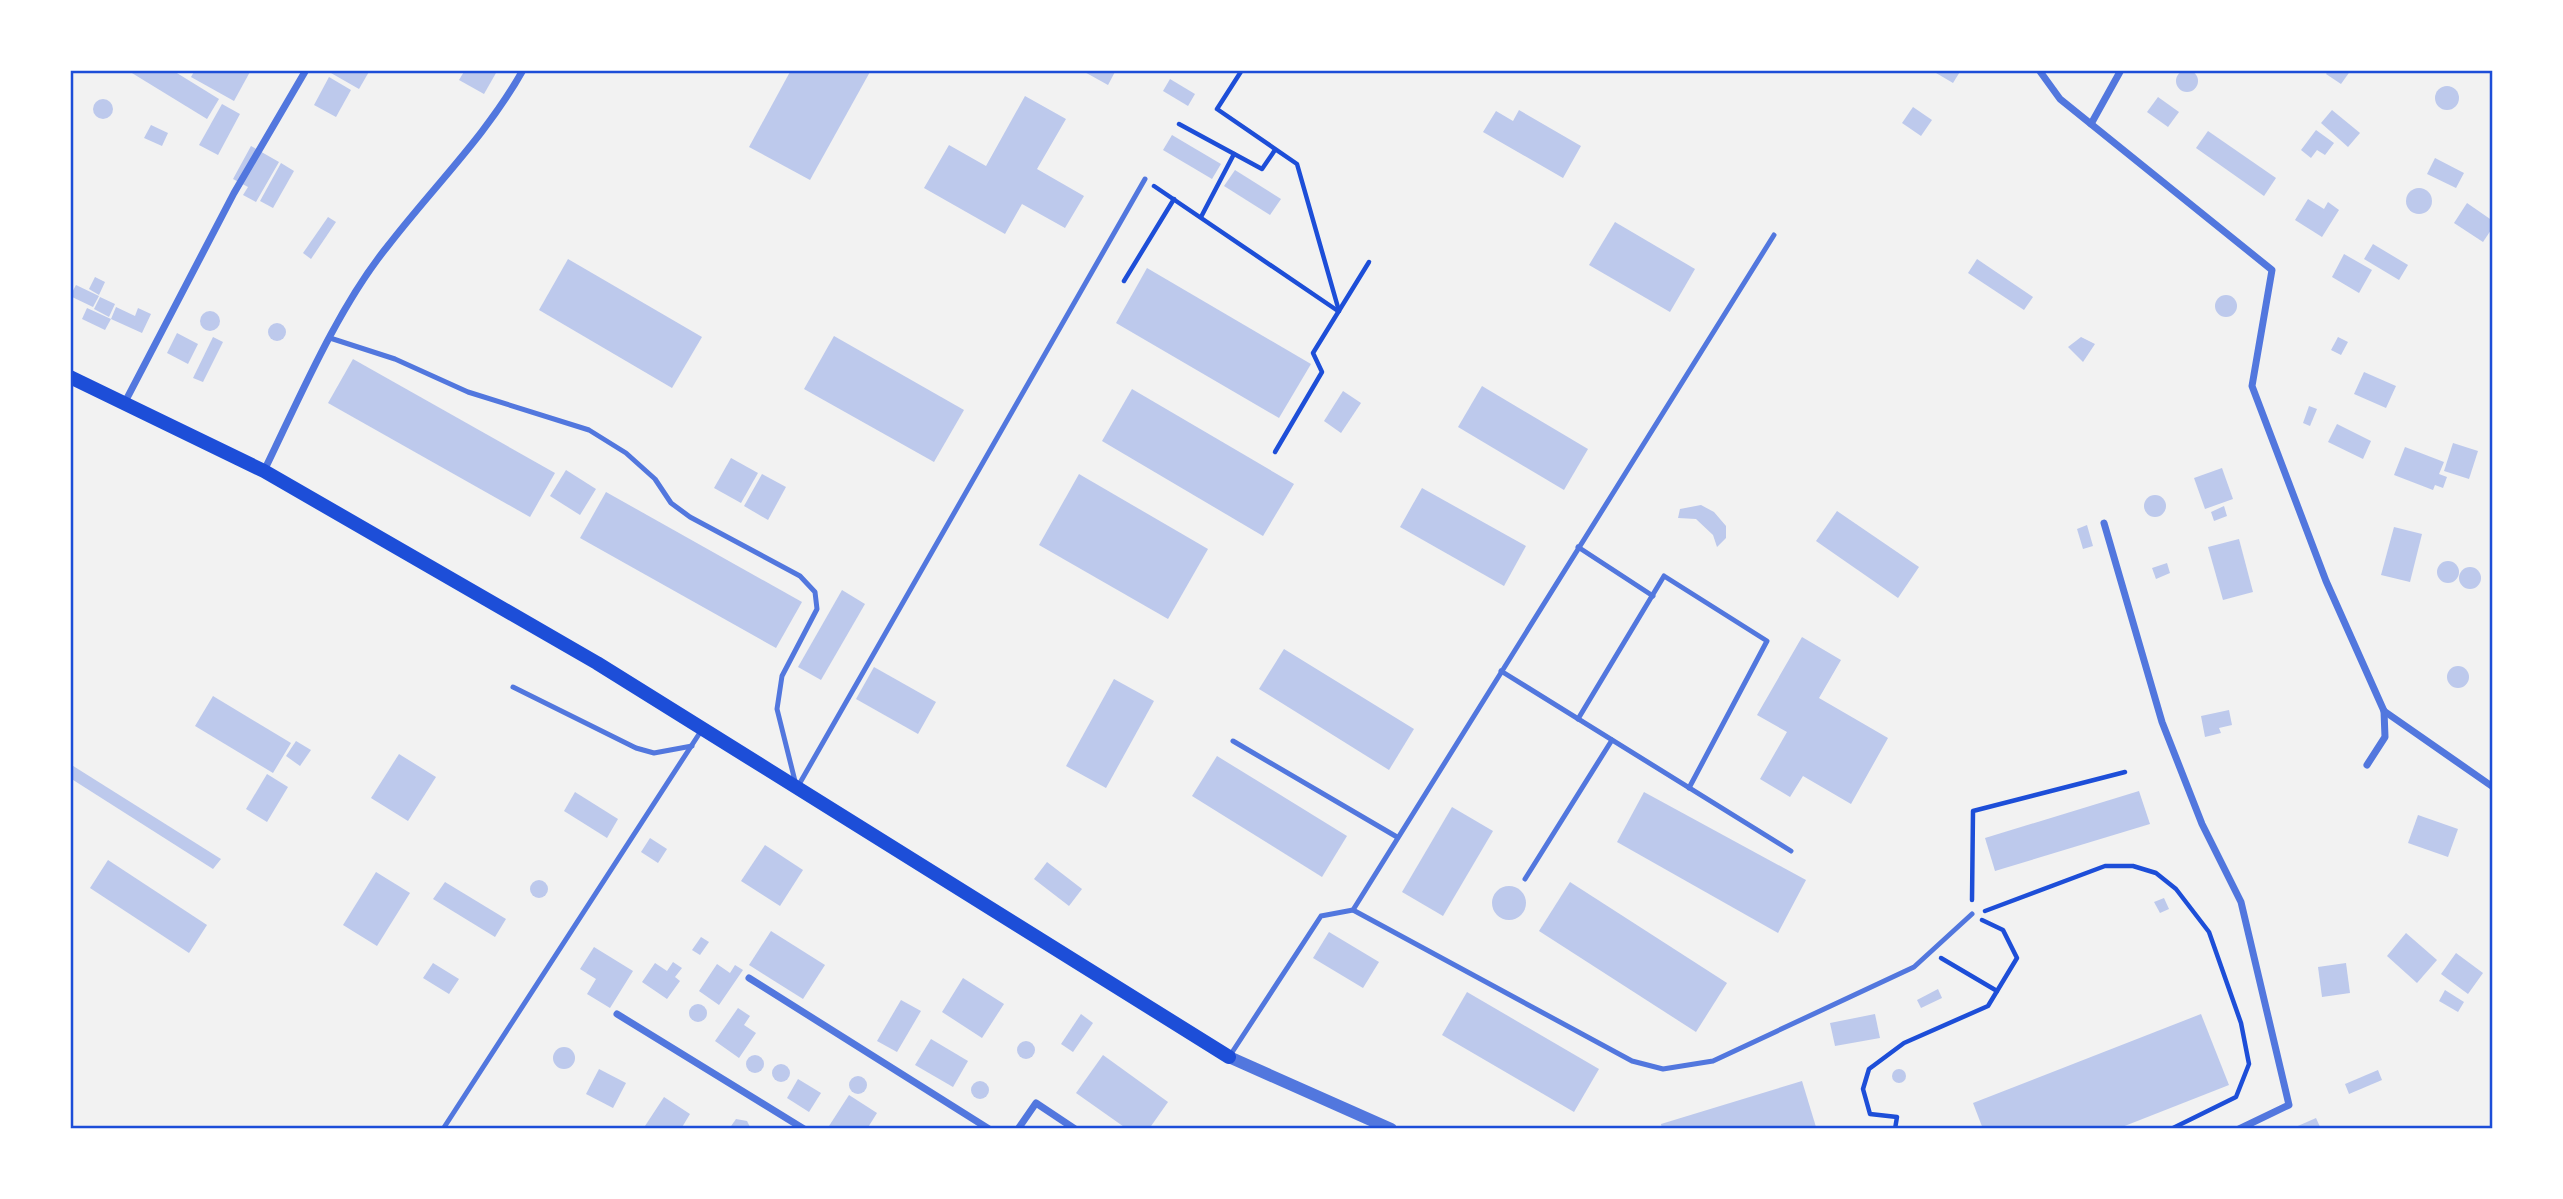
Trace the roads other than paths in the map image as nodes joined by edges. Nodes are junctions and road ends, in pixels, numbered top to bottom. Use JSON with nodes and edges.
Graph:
{"nodes":[{"id":1,"x":306,"y":70,"type":"edge"},
{"id":2,"x":523,"y":70,"type":"edge"},
{"id":3,"x":2039,"y":70,"type":"edge"},
{"id":4,"x":2121,"y":70,"type":"edge"},
{"id":5,"x":2091,"y":124,"type":"junction"},
{"id":6,"x":1145,"y":179,"type":"road end"},
{"id":7,"x":1774,"y":235,"type":"dead end"},
{"id":8,"x":330,"y":338,"type":"junction"},
{"id":9,"x":70,"y":377,"type":"edge"},
{"id":10,"x":125,"y":402,"type":"junction"},
{"id":11,"x":264,"y":471,"type":"junction"},
{"id":12,"x":2104,"y":523,"type":"dead end"},
{"id":13,"x":1578,"y":547,"type":"junction"},
{"id":14,"x":1653,"y":596,"type":"junction"},
{"id":15,"x":1501,"y":671,"type":"junction"},
{"id":16,"x":513,"y":687,"type":"dead end"},
{"id":17,"x":2384,"y":711,"type":"junction"},
{"id":18,"x":1578,"y":719,"type":"junction"},
{"id":19,"x":703,"y":729,"type":"junction"},
{"id":20,"x":1612,"y":740,"type":"junction"},
{"id":21,"x":1233,"y":741,"type":"dead end"},
{"id":22,"x":692,"y":746,"type":"junction"},
{"id":23,"x":2367,"y":765,"type":"dead end"},
{"id":24,"x":2493,"y":787,"type":"edge"},
{"id":25,"x":797,"y":788,"type":"junction"},
{"id":26,"x":1689,"y":788,"type":"junction"},
{"id":27,"x":1397,"y":837,"type":"junction"},
{"id":28,"x":1791,"y":851,"type":"dead end"},
{"id":29,"x":1525,"y":880,"type":"dead end"},
{"id":30,"x":1353,"y":910,"type":"junction"},
{"id":31,"x":1972,"y":915,"type":"road end"},
{"id":32,"x":749,"y":978,"type":"dead end"},
{"id":33,"x":617,"y":1014,"type":"dead end"},
{"id":34,"x":1229,"y":1057,"type":"junction"},
{"id":35,"x":443,"y":1129,"type":"edge"},
{"id":36,"x":804,"y":1129,"type":"edge"},
{"id":37,"x":989,"y":1129,"type":"edge"},
{"id":38,"x":1018,"y":1129,"type":"edge"},
{"id":39,"x":1076,"y":1129,"type":"edge"},
{"id":40,"x":1391,"y":1129,"type":"edge"},
{"id":41,"x":2239,"y":1129,"type":"edge"}],
"edges":[{"from":1,"to":10,"type":"street"},
{"from":2,"to":8,"type":"street"},
{"from":3,"to":5,"type":"street"},
{"from":4,"to":5,"type":"street"},
{"from":5,"to":17,"type":"street"},
{"from":6,"to":25,"type":"lane"},
{"from":7,"to":13,"type":"lane"},
{"from":8,"to":11,"type":"street"},
{"from":8,"to":25,"type":"lane"},
{"from":9,"to":10,"type":"main road"},
{"from":10,"to":11,"type":"main road"},
{"from":11,"to":19,"type":"main road"},
{"from":12,"to":41,"type":"street"},
{"from":13,"to":14,"type":"lane"},
{"from":13,"to":15,"type":"lane"},
{"from":14,"to":18,"type":"lane"},
{"from":14,"to":26,"type":"lane"},
{"from":15,"to":18,"type":"lane"},
{"from":15,"to":27,"type":"lane"},
{"from":16,"to":22,"type":"lane"},
{"from":17,"to":23,"type":"street"},
{"from":17,"to":24,"type":"street"},
{"from":18,"to":20,"type":"lane"},
{"from":19,"to":22,"type":"lane"},
{"from":19,"to":25,"type":"main road"},
{"from":20,"to":26,"type":"lane"},
{"from":20,"to":29,"type":"lane"},
{"from":21,"to":27,"type":"lane"},
{"from":22,"to":35,"type":"lane"},
{"from":25,"to":34,"type":"main road"},
{"from":26,"to":28,"type":"lane"},
{"from":27,"to":30,"type":"lane"},
{"from":30,"to":31,"type":"lane"},
{"from":30,"to":34,"type":"lane"},
{"from":32,"to":37,"type":"street"},
{"from":33,"to":36,"type":"street"},
{"from":34,"to":40,"type":"street"},
{"from":38,"to":39,"type":"street"}]}
